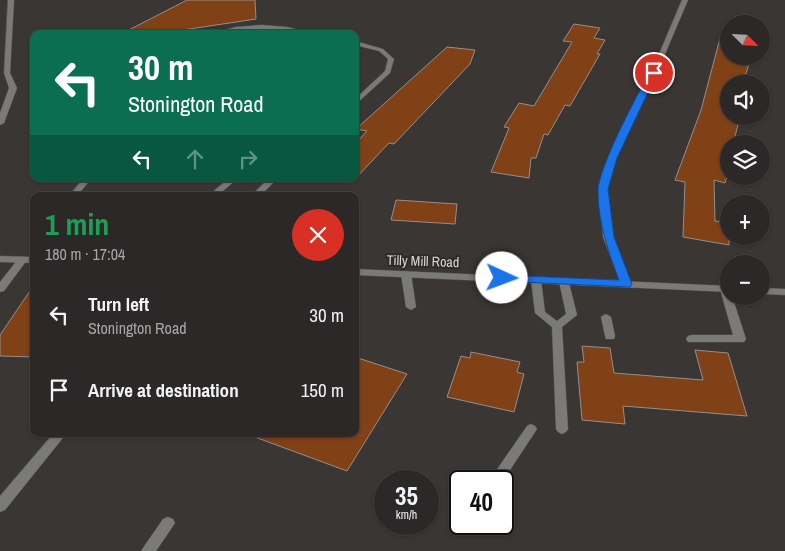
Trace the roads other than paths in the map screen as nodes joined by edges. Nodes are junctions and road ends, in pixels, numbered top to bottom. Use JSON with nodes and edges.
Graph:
{"nodes":[{"id":1,"x":10,"y":0,"type":"edge"},
{"id":2,"x":682,"y":0,"type":"edge"},
{"id":3,"x":229,"y":30,"type":"edge"},
{"id":4,"x":288,"y":30,"type":"edge"},
{"id":5,"x":359,"y":44,"type":"edge"},
{"id":6,"x":0,"y":82,"type":"edge"},
{"id":7,"x":11,"y":84,"type":"junction"},
{"id":8,"x":359,"y":98,"type":"edge"},
{"id":9,"x":0,"y":123,"type":"edge"},
{"id":10,"x":85,"y":182,"type":"edge"},
{"id":11,"x":229,"y":182,"type":"edge"},
{"id":12,"x":270,"y":182,"type":"edge"},
{"id":13,"x":76,"y":192,"type":"edge"},
{"id":14,"x":217,"y":192,"type":"edge"},
{"id":15,"x":259,"y":192,"type":"edge"},
{"id":16,"x":0,"y":260,"type":"edge"},
{"id":17,"x":22,"y":260,"type":"junction"},
{"id":18,"x":30,"y":260,"type":"edge"},
{"id":19,"x":359,"y":272,"type":"edge"},
{"id":20,"x":406,"y":274,"type":"junction"},
{"id":21,"x":536,"y":280,"type":"junction"},
{"id":22,"x":564,"y":281,"type":"junction"},
{"id":23,"x":626,"y":284,"type":"junction"},
{"id":24,"x":0,"y":289,"type":"edge"},
{"id":25,"x":720,"y":289,"type":"edge"},
{"id":26,"x":770,"y":291,"type":"edge"},
{"id":27,"x":785,"y":292,"type":"edge"},
{"id":28,"x":731,"y":305,"type":"edge"},
{"id":29,"x":411,"y":307,"type":"dead end"},
{"id":30,"x":606,"y":317,"type":"dead end"},
{"id":31,"x":557,"y":326,"type":"junction"},
{"id":32,"x":610,"y":336,"type":"dead end"},
{"id":33,"x":692,"y":339,"type":"dead end"},
{"id":34,"x":531,"y":429,"type":"dead end"},
{"id":35,"x":562,"y":430,"type":"dead end"},
{"id":36,"x":58,"y":437,"type":"edge"},
{"id":37,"x":503,"y":470,"type":"edge"},
{"id":38,"x":0,"y":506,"type":"edge"},
{"id":39,"x":168,"y":523,"type":"dead end"},
{"id":40,"x":148,"y":551,"type":"edge"}],
"edges":[{"from":1,"to":7,"type":"street"},
{"from":2,"to":23,"type":"street"},
{"from":3,"to":4,"type":"street"},
{"from":5,"to":8,"type":"street"},
{"from":6,"to":7,"type":"street"},
{"from":7,"to":9,"type":"street"},
{"from":10,"to":13,"type":"street"},
{"from":11,"to":14,"type":"street"},
{"from":12,"to":15,"type":"street"},
{"from":16,"to":17,"type":"street"},
{"from":17,"to":18,"type":"street"},
{"from":17,"to":24,"type":"street"},
{"from":19,"to":20,"type":"street","name":"Tilly Mill Road"},
{"from":20,"to":21,"type":"street","name":"Tilly Mill Road"},
{"from":20,"to":29,"type":"street"},
{"from":21,"to":22,"type":"street","name":"Tilly Mill Road"},
{"from":21,"to":31,"type":"street"},
{"from":22,"to":23,"type":"street","name":"Tilly Mill Road"},
{"from":22,"to":31,"type":"street"},
{"from":23,"to":25,"type":"street","name":"Tilly Mill Road"},
{"from":26,"to":27,"type":"street"},
{"from":28,"to":33,"type":"street"},
{"from":30,"to":32,"type":"street"},
{"from":31,"to":35,"type":"street"},
{"from":34,"to":37,"type":"street"},
{"from":36,"to":38,"type":"street"},
{"from":39,"to":40,"type":"street"}]}
